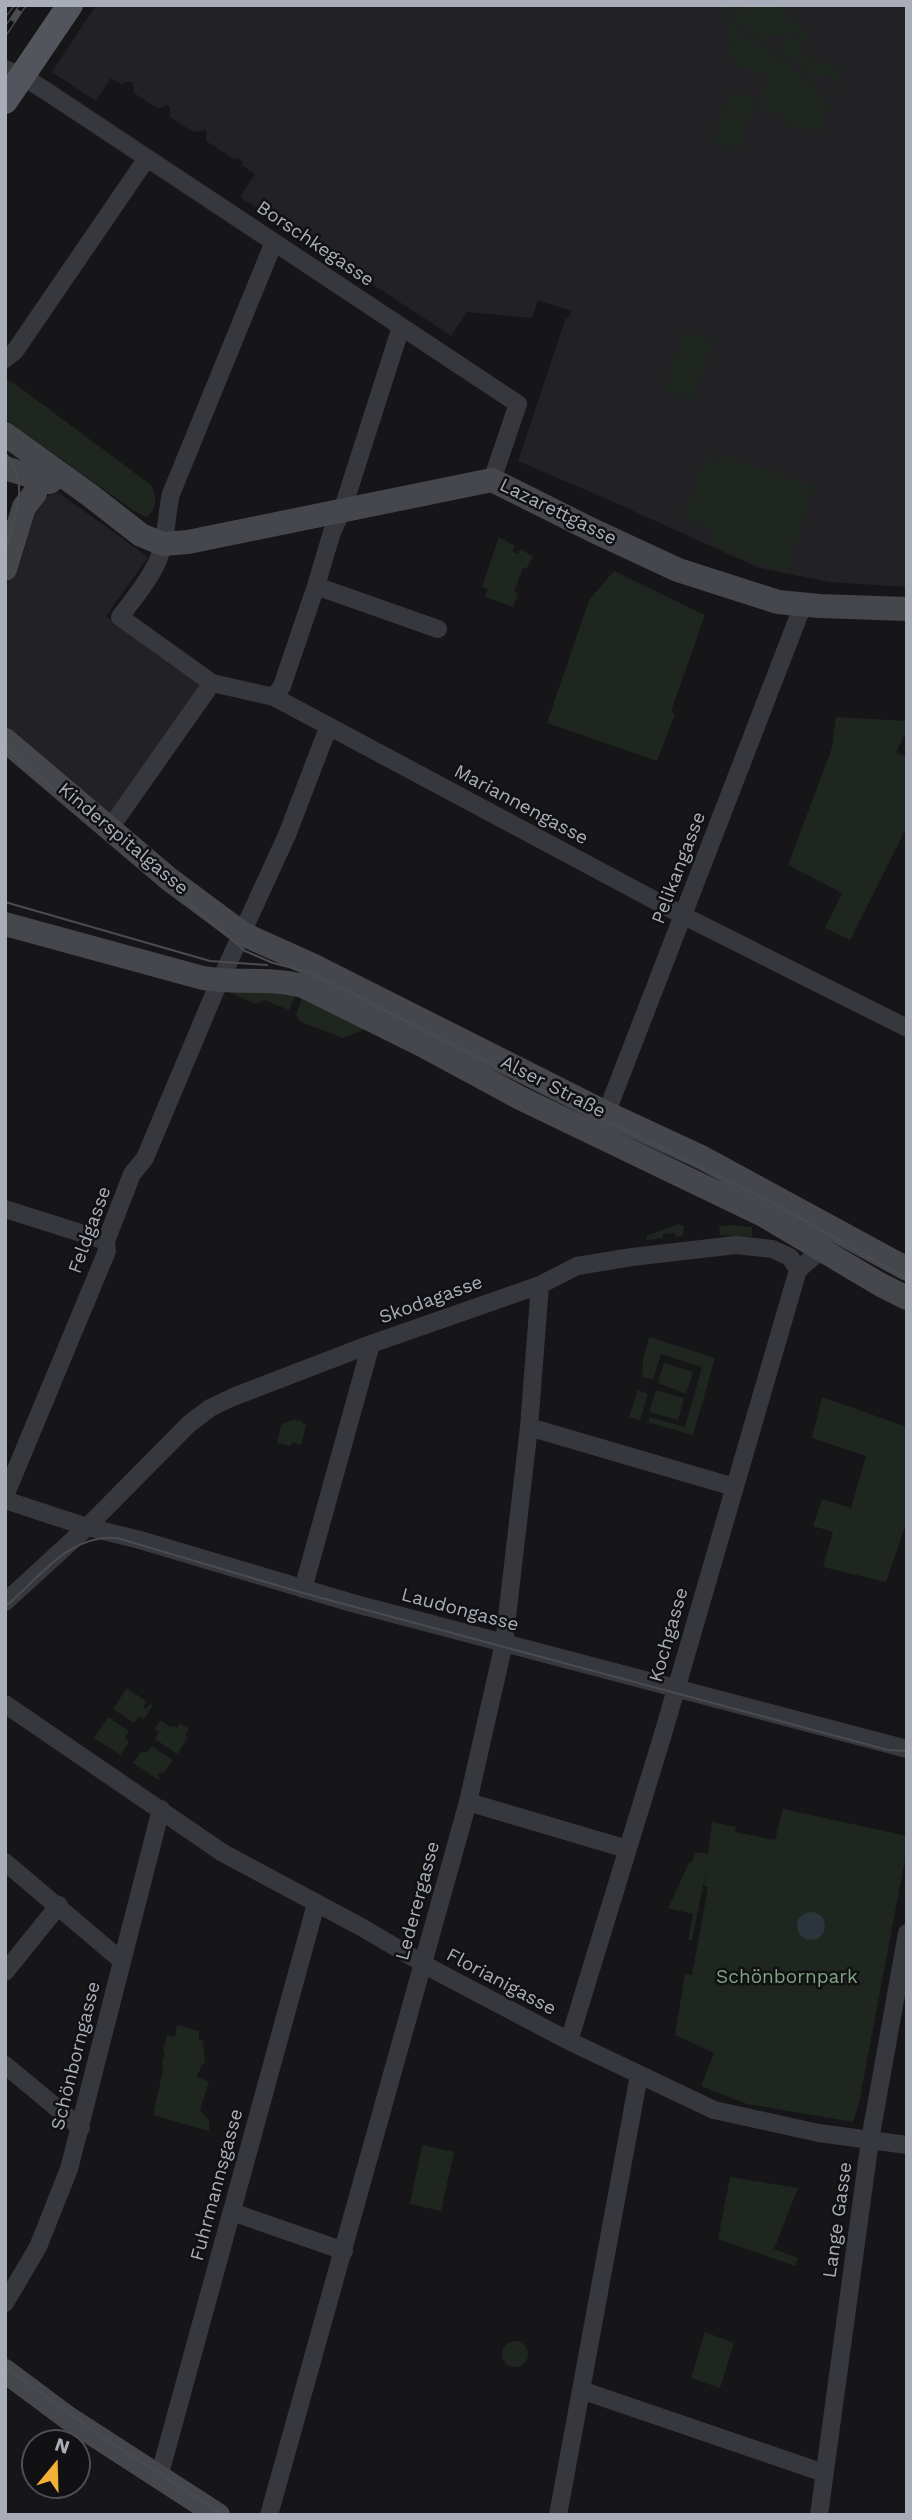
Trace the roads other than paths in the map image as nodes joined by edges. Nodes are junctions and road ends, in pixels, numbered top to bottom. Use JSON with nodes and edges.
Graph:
{"nodes":[{"id":1,"x":70,"y":5,"type":"edge"},
{"id":2,"x":11,"y":67,"type":"edge"},
{"id":3,"x":5,"y":101,"type":"edge"},
{"id":4,"x":147,"y":158,"type":"junction"},
{"id":5,"x":274,"y":242,"type":"junction"},
{"id":6,"x":401,"y":327,"type":"junction"},
{"id":7,"x":5,"y":359,"type":"edge"},
{"id":8,"x":5,"y":434,"type":"edge"},
{"id":9,"x":32,"y":454,"type":"junction"},
{"id":10,"x":5,"y":468,"type":"edge"},
{"id":11,"x":38,"y":479,"type":"junction"},
{"id":12,"x":492,"y":480,"type":"junction"},
{"id":13,"x":91,"y":496,"type":"junction"},
{"id":14,"x":342,"y":511,"type":"junction"},
{"id":15,"x":163,"y":544,"type":"junction"},
{"id":16,"x":5,"y":569,"type":"edge"},
{"id":17,"x":316,"y":586,"type":"junction"},
{"id":18,"x":803,"y":605,"type":"junction"},
{"id":19,"x":907,"y":609,"type":"edge"},
{"id":20,"x":438,"y":629,"type":"dead end"},
{"id":21,"x":212,"y":683,"type":"junction"},
{"id":22,"x":274,"y":697,"type":"junction"},
{"id":23,"x":328,"y":727,"type":"junction"},
{"id":24,"x":5,"y":740,"type":"edge"},
{"id":25,"x":110,"y":828,"type":"junction"},
{"id":26,"x":684,"y":916,"type":"junction"},
{"id":27,"x":5,"y":924,"type":"edge"},
{"id":28,"x":243,"y":934,"type":"junction"},
{"id":29,"x":221,"y":981,"type":"junction"},
{"id":30,"x":907,"y":1028,"type":"edge"},
{"id":31,"x":606,"y":1113,"type":"junction"},
{"id":32,"x":577,"y":1125,"type":"junction"},
{"id":33,"x":5,"y":1209,"type":"edge"},
{"id":34,"x":106,"y":1241,"type":"junction"},
{"id":35,"x":821,"y":1250,"type":"junction"},
{"id":36,"x":907,"y":1269,"type":"edge"},
{"id":37,"x":797,"y":1270,"type":"junction"},
{"id":38,"x":540,"y":1285,"type":"junction"},
{"id":39,"x":907,"y":1298,"type":"edge"},
{"id":40,"x":371,"y":1344,"type":"junction"},
{"id":41,"x":529,"y":1427,"type":"junction"},
{"id":42,"x":734,"y":1487,"type":"junction"},
{"id":43,"x":5,"y":1498,"type":"edge"},
{"id":44,"x":112,"y":1502,"type":"junction"},
{"id":45,"x":87,"y":1527,"type":"junction"},
{"id":46,"x":119,"y":1535,"type":"junction"},
{"id":47,"x":303,"y":1589,"type":"junction"},
{"id":48,"x":5,"y":1601,"type":"edge"},
{"id":49,"x":504,"y":1643,"type":"junction"},
{"id":50,"x":676,"y":1688,"type":"junction"},
{"id":51,"x":5,"y":1704,"type":"edge"},
{"id":52,"x":907,"y":1749,"type":"edge"},
{"id":53,"x":468,"y":1802,"type":"junction"},
{"id":54,"x":161,"y":1810,"type":"junction"},
{"id":55,"x":628,"y":1849,"type":"junction"},
{"id":56,"x":5,"y":1862,"type":"edge"},
{"id":57,"x":316,"y":1904,"type":"junction"},
{"id":58,"x":59,"y":1905,"type":"junction"},
{"id":59,"x":907,"y":1933,"type":"edge"},
{"id":60,"x":122,"y":1961,"type":"junction"},
{"id":61,"x":424,"y":1964,"type":"junction"},
{"id":62,"x":5,"y":1972,"type":"edge"},
{"id":63,"x":569,"y":2041,"type":"junction"},
{"id":64,"x":5,"y":2065,"type":"edge"},
{"id":65,"x":639,"y":2075,"type":"junction"},
{"id":66,"x":80,"y":2128,"type":"junction"},
{"id":67,"x":870,"y":2140,"type":"junction"},
{"id":68,"x":907,"y":2145,"type":"edge"},
{"id":69,"x":232,"y":2212,"type":"junction"},
{"id":70,"x":344,"y":2251,"type":"junction"},
{"id":71,"x":5,"y":2303,"type":"edge"},
{"id":72,"x":5,"y":2371,"type":"edge"},
{"id":73,"x":581,"y":2390,"type":"junction"},
{"id":74,"x":824,"y":2473,"type":"junction"},
{"id":75,"x":159,"y":2477,"type":"junction"},
{"id":76,"x":218,"y":2515,"type":"edge"},
{"id":77,"x":269,"y":2515,"type":"edge"},
{"id":78,"x":558,"y":2515,"type":"edge"},
{"id":79,"x":819,"y":2515,"type":"edge"}],
"edges":[{"from":1,"to":2,"type":"main road"},
{"from":2,"to":3,"type":"main road"},
{"from":2,"to":4,"type":"street","name":"Borschkegasse"},
{"from":4,"to":5,"type":"street","name":"Borschkegasse"},
{"from":4,"to":7,"type":"street"},
{"from":5,"to":6,"type":"street","name":"Borschkegasse"},
{"from":5,"to":15,"type":"street"},
{"from":6,"to":12,"type":"street","name":"Borschkegasse"},
{"from":6,"to":14,"type":"street"},
{"from":8,"to":9,"type":"main road"},
{"from":9,"to":11,"type":"main road"},
{"from":9,"to":13,"type":"main road"},
{"from":10,"to":11,"type":"main road"},
{"from":11,"to":13,"type":"main road"},
{"from":11,"to":16,"type":"main road"},
{"from":12,"to":14,"type":"main road","name":"Lazarettgasse"},
{"from":12,"to":18,"type":"main road","name":"Lazarettgasse"},
{"from":13,"to":15,"type":"main road"},
{"from":14,"to":15,"type":"main road","name":"Lazarettgasse"},
{"from":14,"to":17,"type":"street"},
{"from":15,"to":21,"type":"street","name":"Mariannengasse"},
{"from":17,"to":20,"type":"street"},
{"from":17,"to":22,"type":"street"},
{"from":18,"to":19,"type":"main road","name":"Lazarettgasse"},
{"from":18,"to":26,"type":"street","name":"Pelikangasse"},
{"from":21,"to":22,"type":"street","name":"Mariannengasse"},
{"from":21,"to":25,"type":"street"},
{"from":22,"to":23,"type":"street","name":"Mariannengasse"},
{"from":23,"to":26,"type":"street","name":"Mariannengasse"},
{"from":23,"to":28,"type":"street"},
{"from":24,"to":25,"type":"main road","name":"Kinderspitalgasse"},
{"from":25,"to":28,"type":"main road","name":"Kinderspitalgasse"},
{"from":26,"to":30,"type":"street","name":"Mariannengasse"},
{"from":26,"to":31,"type":"street","name":"Pelikangasse"},
{"from":27,"to":29,"type":"main road","name":"Alser Straße"},
{"from":28,"to":29,"type":"street"},
{"from":28,"to":31,"type":"main road","name":"Alser Straße"},
{"from":29,"to":32,"type":"main road","name":"Alser Straße"},
{"from":29,"to":34,"type":"street","name":"Feldgasse"},
{"from":31,"to":32,"type":"street"},
{"from":31,"to":36,"type":"main road","name":"Alser Straße"},
{"from":32,"to":35,"type":"main road","name":"Alser Straße"},
{"from":33,"to":34,"type":"street"},
{"from":34,"to":43,"type":"street","name":"Feldgasse"},
{"from":35,"to":37,"type":"street"},
{"from":35,"to":39,"type":"main road","name":"Alser Straße"},
{"from":37,"to":38,"type":"street","name":"Skodagasse"},
{"from":37,"to":42,"type":"street","name":"Kochgasse"},
{"from":38,"to":40,"type":"street","name":"Skodagasse"},
{"from":38,"to":41,"type":"street","name":"Lederergasse"},
{"from":40,"to":44,"type":"street","name":"Skodagasse"},
{"from":40,"to":47,"type":"street"},
{"from":41,"to":42,"type":"street"},
{"from":41,"to":49,"type":"street","name":"Lederergasse"},
{"from":42,"to":50,"type":"street","name":"Kochgasse"},
{"from":43,"to":45,"type":"street","name":"Laudongasse"},
{"from":44,"to":45,"type":"street","name":"Skodagasse"},
{"from":44,"to":46,"type":"street"},
{"from":45,"to":46,"type":"street","name":"Laudongasse"},
{"from":45,"to":48,"type":"street","name":"Skodagasse"},
{"from":46,"to":47,"type":"street","name":"Laudongasse"},
{"from":47,"to":49,"type":"street","name":"Laudongasse"},
{"from":49,"to":50,"type":"street","name":"Laudongasse"},
{"from":49,"to":53,"type":"street","name":"Lederergasse"},
{"from":50,"to":52,"type":"street","name":"Laudongasse"},
{"from":50,"to":55,"type":"street","name":"Kochgasse"},
{"from":51,"to":54,"type":"street","name":"Florianigasse"},
{"from":53,"to":55,"type":"street"},
{"from":53,"to":61,"type":"street","name":"Lederergasse"},
{"from":54,"to":57,"type":"street","name":"Florianigasse"},
{"from":54,"to":60,"type":"street","name":"Schönborngasse"},
{"from":55,"to":63,"type":"street","name":"Kochgasse"},
{"from":56,"to":58,"type":"street"},
{"from":57,"to":61,"type":"street","name":"Florianigasse"},
{"from":57,"to":69,"type":"street","name":"Fuhrmannsgasse"},
{"from":58,"to":60,"type":"street"},
{"from":58,"to":62,"type":"street"},
{"from":59,"to":67,"type":"street","name":"Lange Gasse"},
{"from":60,"to":66,"type":"street","name":"Schönborngasse"},
{"from":61,"to":63,"type":"street","name":"Florianigasse"},
{"from":61,"to":70,"type":"street","name":"Lederergasse"},
{"from":63,"to":65,"type":"street","name":"Florianigasse"},
{"from":64,"to":66,"type":"street"},
{"from":65,"to":67,"type":"street","name":"Florianigasse"},
{"from":65,"to":73,"type":"street"},
{"from":66,"to":71,"type":"street","name":"Schönborngasse"},
{"from":67,"to":68,"type":"street","name":"Florianigasse"},
{"from":67,"to":74,"type":"street","name":"Lange Gasse"},
{"from":69,"to":70,"type":"street"},
{"from":69,"to":75,"type":"street","name":"Fuhrmannsgasse"},
{"from":70,"to":77,"type":"street","name":"Lederergasse"},
{"from":72,"to":75,"type":"main road"},
{"from":73,"to":74,"type":"street"},
{"from":73,"to":78,"type":"street"},
{"from":74,"to":79,"type":"street","name":"Lange Gasse"},
{"from":75,"to":76,"type":"main road"}]}
